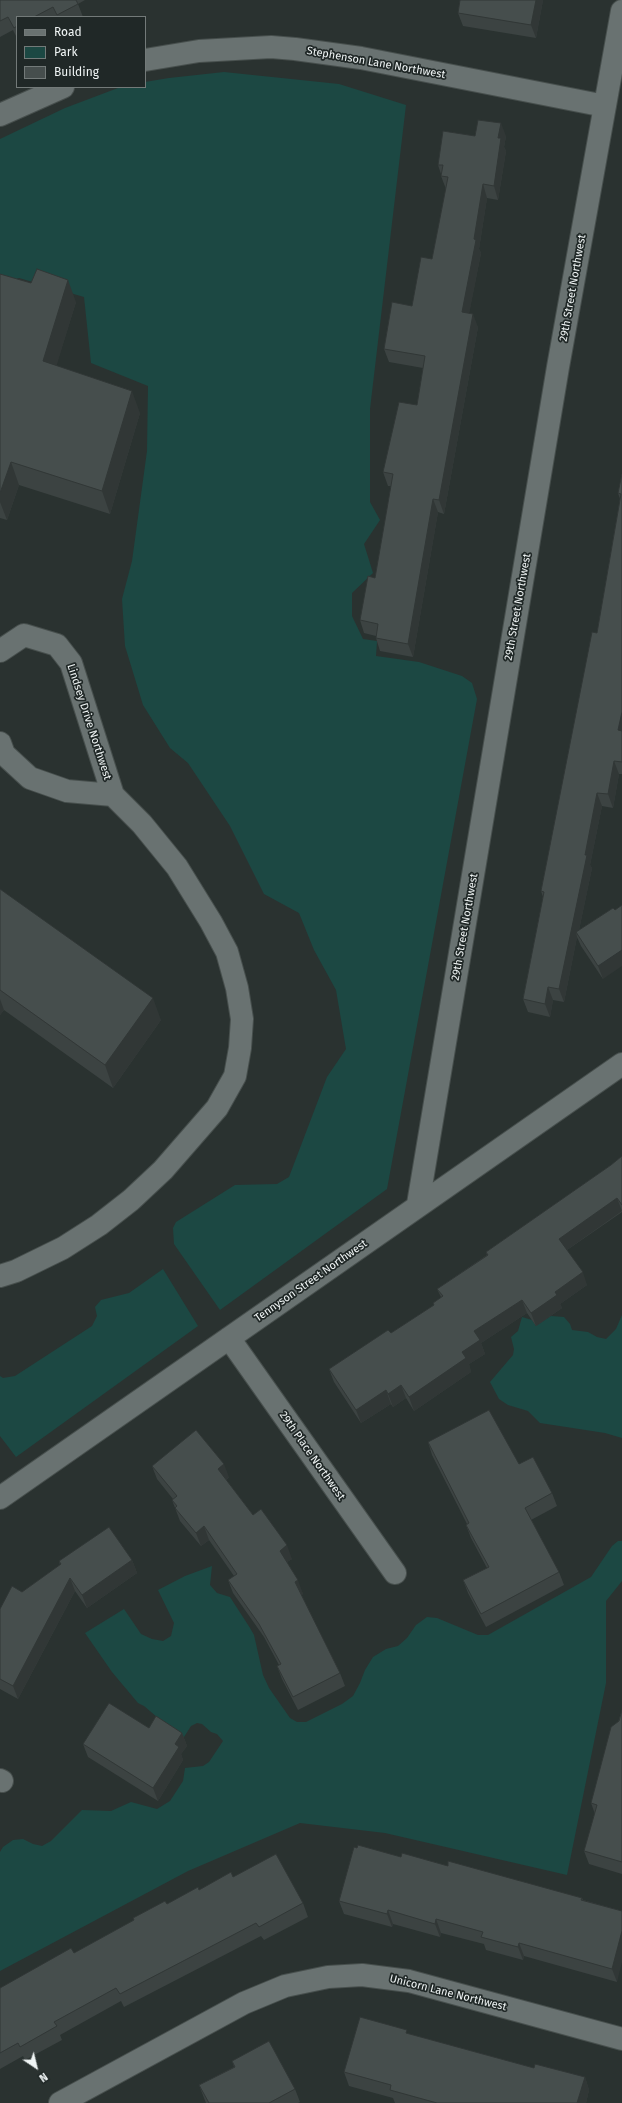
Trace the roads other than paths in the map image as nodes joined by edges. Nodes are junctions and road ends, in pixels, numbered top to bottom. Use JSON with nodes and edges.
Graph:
{"nodes":[{"id":1,"x":622,"y":11,"type":"edge"},
{"id":2,"x":146,"y":60,"type":"edge"},
{"id":3,"x":60,"y":88,"type":"edge"},
{"id":4,"x":605,"y":106,"type":"junction"},
{"id":5,"x":0,"y":115,"type":"edge"},
{"id":6,"x":0,"y":651,"type":"edge"},
{"id":7,"x":0,"y":743,"type":"edge"},
{"id":8,"x":113,"y":795,"type":"junction"},
{"id":9,"x":622,"y":1064,"type":"edge"},
{"id":10,"x":418,"y":1204,"type":"junction"},
{"id":11,"x":0,"y":1276,"type":"edge"},
{"id":12,"x":229,"y":1338,"type":"junction"},
{"id":13,"x":0,"y":1498,"type":"edge"},
{"id":14,"x":395,"y":1573,"type":"dead end"},
{"id":15,"x":622,"y":2039,"type":"edge"},
{"id":16,"x":60,"y":2103,"type":"edge"}],
"edges":[{"from":1,"to":4,"type":"street","name":"29th Street Northwest"},
{"from":2,"to":4,"type":"street","name":"Stephenson Lane Northwest"},
{"from":3,"to":5,"type":"street"},
{"from":4,"to":10,"type":"street","name":"29th Street Northwest"},
{"from":6,"to":8,"type":"street","name":"Lindsey Drive Northwest"},
{"from":7,"to":8,"type":"street","name":"Lindsey Drive Northwest"},
{"from":8,"to":11,"type":"street","name":"Lindsey Drive Northwest"},
{"from":9,"to":10,"type":"street","name":"Tennyson Street Northwest"},
{"from":10,"to":12,"type":"street","name":"Tennyson Street Northwest"},
{"from":12,"to":13,"type":"street","name":"Tennyson Street Northwest"},
{"from":12,"to":14,"type":"street","name":"29th Place Northwest"},
{"from":15,"to":16,"type":"street","name":"Unicorn Lane Northwest"}]}
